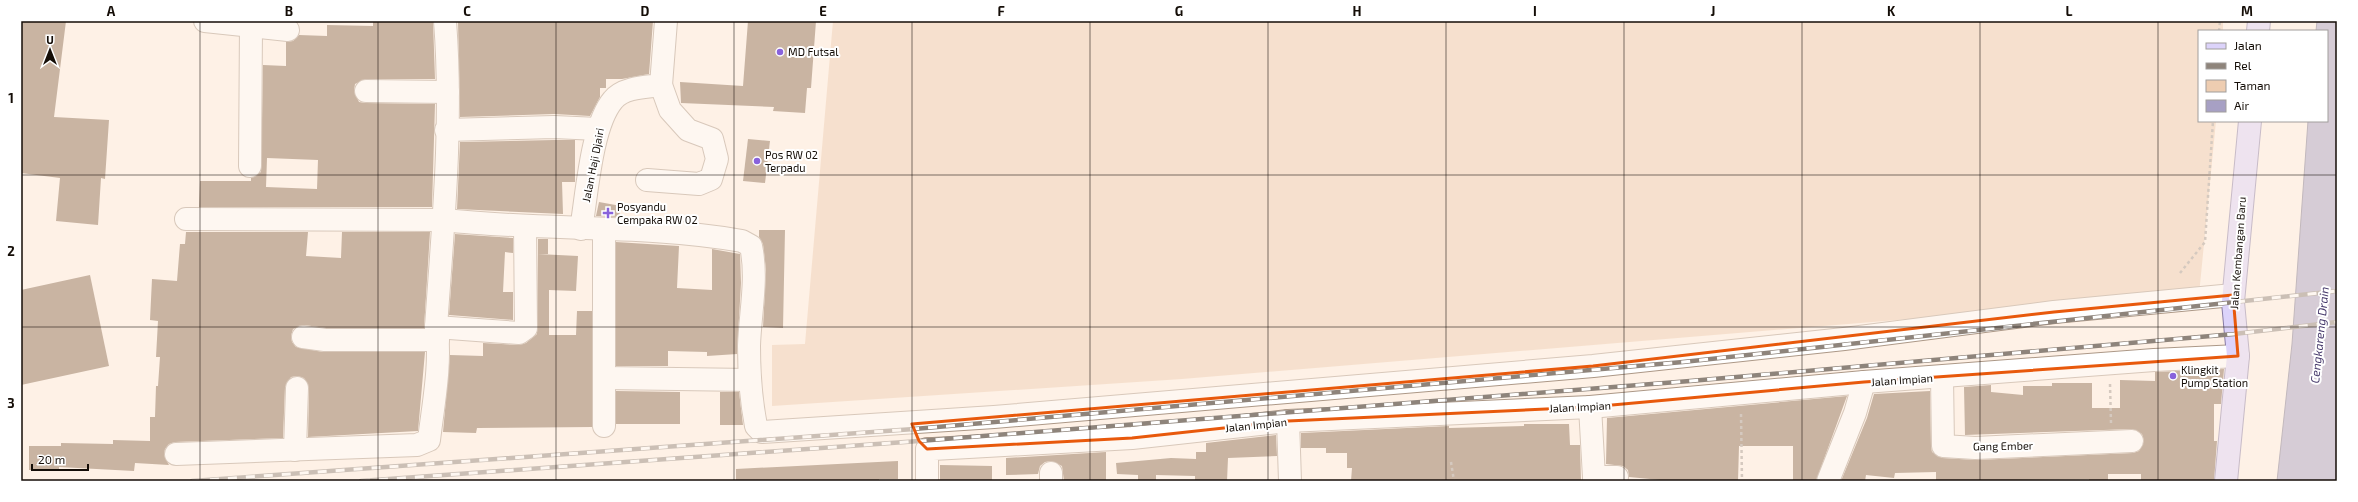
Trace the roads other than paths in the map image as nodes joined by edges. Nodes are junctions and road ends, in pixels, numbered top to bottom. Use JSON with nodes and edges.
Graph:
{"nodes":[{"id":1,"x":205,"y":21,"type":"edge"},
{"id":2,"x":446,"y":21,"type":"edge"},
{"id":3,"x":666,"y":21,"type":"edge"},
{"id":4,"x":250,"y":25,"type":"junction"},
{"id":5,"x":288,"y":30,"type":"dead end"},
{"id":6,"x":662,"y":85,"type":"junction"},
{"id":7,"x":366,"y":91,"type":"dead end"},
{"id":8,"x":448,"y":92,"type":"junction"},
{"id":9,"x":2250,"y":122,"type":"edge"},
{"id":10,"x":598,"y":129,"type":"junction"},
{"id":11,"x":446,"y":130,"type":"junction"},
{"id":12,"x":250,"y":166,"type":"dead end"},
{"id":13,"x":647,"y":180,"type":"dead end"},
{"id":14,"x":186,"y":219,"type":"dead end"},
{"id":15,"x":444,"y":220,"type":"junction"},
{"id":16,"x":525,"y":226,"type":"junction"},
{"id":17,"x":581,"y":229,"type":"junction"},
{"id":18,"x":604,"y":230,"type":"junction"},
{"id":19,"x":2233,"y":295,"type":"junction"},
{"id":20,"x":437,"y":334,"type":"junction"},
{"id":21,"x":303,"y":337,"type":"dead end"},
{"id":22,"x":2238,"y":356,"type":"junction"},
{"id":23,"x":1942,"y":377,"type":"junction"},
{"id":24,"x":604,"y":378,"type":"junction"},
{"id":25,"x":750,"y":380,"type":"junction"},
{"id":26,"x":1864,"y":382,"type":"junction"},
{"id":27,"x":297,"y":388,"type":"dead end"},
{"id":28,"x":1590,"y":407,"type":"junction"},
{"id":29,"x":1288,"y":421,"type":"junction"},
{"id":30,"x":912,"y":424,"type":"junction"},
{"id":31,"x":604,"y":426,"type":"dead end"},
{"id":32,"x":2121,"y":441,"type":"road end"},
{"id":33,"x":295,"y":450,"type":"junction"},
{"id":34,"x":927,"y":452,"type":"junction"},
{"id":35,"x":176,"y":454,"type":"dead end"},
{"id":36,"x":1618,"y":477,"type":"dead end"},
{"id":37,"x":1594,"y":479,"type":"edge"},
{"id":38,"x":927,"y":481,"type":"edge"},
{"id":39,"x":1290,"y":481,"type":"edge"},
{"id":40,"x":1828,"y":481,"type":"edge"},
{"id":41,"x":2226,"y":481,"type":"edge"}],
"edges":[{"from":1,"to":4,"type":"street"},
{"from":2,"to":8,"type":"street"},
{"from":3,"to":6,"type":"street"},
{"from":4,"to":5,"type":"street"},
{"from":4,"to":12,"type":"street"},
{"from":6,"to":10,"type":"street","name":"Jalan Haji Djairi"},
{"from":6,"to":13,"type":"street"},
{"from":7,"to":8,"type":"street"},
{"from":8,"to":11,"type":"street"},
{"from":9,"to":19,"type":"main road","name":"Jalan Kembangan Baru"},
{"from":10,"to":11,"type":"street"},
{"from":10,"to":17,"type":"street","name":"Jalan Haji Djairi"},
{"from":11,"to":15,"type":"street"},
{"from":14,"to":15,"type":"street"},
{"from":15,"to":16,"type":"street"},
{"from":15,"to":20,"type":"street"},
{"from":16,"to":17,"type":"street"},
{"from":16,"to":20,"type":"street"},
{"from":17,"to":18,"type":"street"},
{"from":18,"to":24,"type":"street"},
{"from":18,"to":25,"type":"street"},
{"from":19,"to":22,"type":"main road","name":"Jalan Kembangan Baru"},
{"from":19,"to":30,"type":"street"},
{"from":20,"to":21,"type":"street"},
{"from":20,"to":33,"type":"street"},
{"from":22,"to":23,"type":"street","name":"Jalan Impian"},
{"from":22,"to":41,"type":"main road","name":"Jalan Kembangan Baru"},
{"from":23,"to":26,"type":"street","name":"Jalan Impian"},
{"from":23,"to":32,"type":"street","name":"Gang Ember"},
{"from":24,"to":25,"type":"street"},
{"from":24,"to":31,"type":"street"},
{"from":25,"to":30,"type":"street"},
{"from":26,"to":28,"type":"street","name":"Jalan Impian"},
{"from":26,"to":40,"type":"street"},
{"from":27,"to":33,"type":"street"},
{"from":28,"to":29,"type":"street","name":"Jalan Impian"},
{"from":28,"to":37,"type":"street"},
{"from":29,"to":34,"type":"street","name":"Jalan Impian"},
{"from":29,"to":39,"type":"street"},
{"from":30,"to":34,"type":"street"},
{"from":33,"to":35,"type":"street"},
{"from":34,"to":38,"type":"street"},
{"from":36,"to":37,"type":"street"}]}
